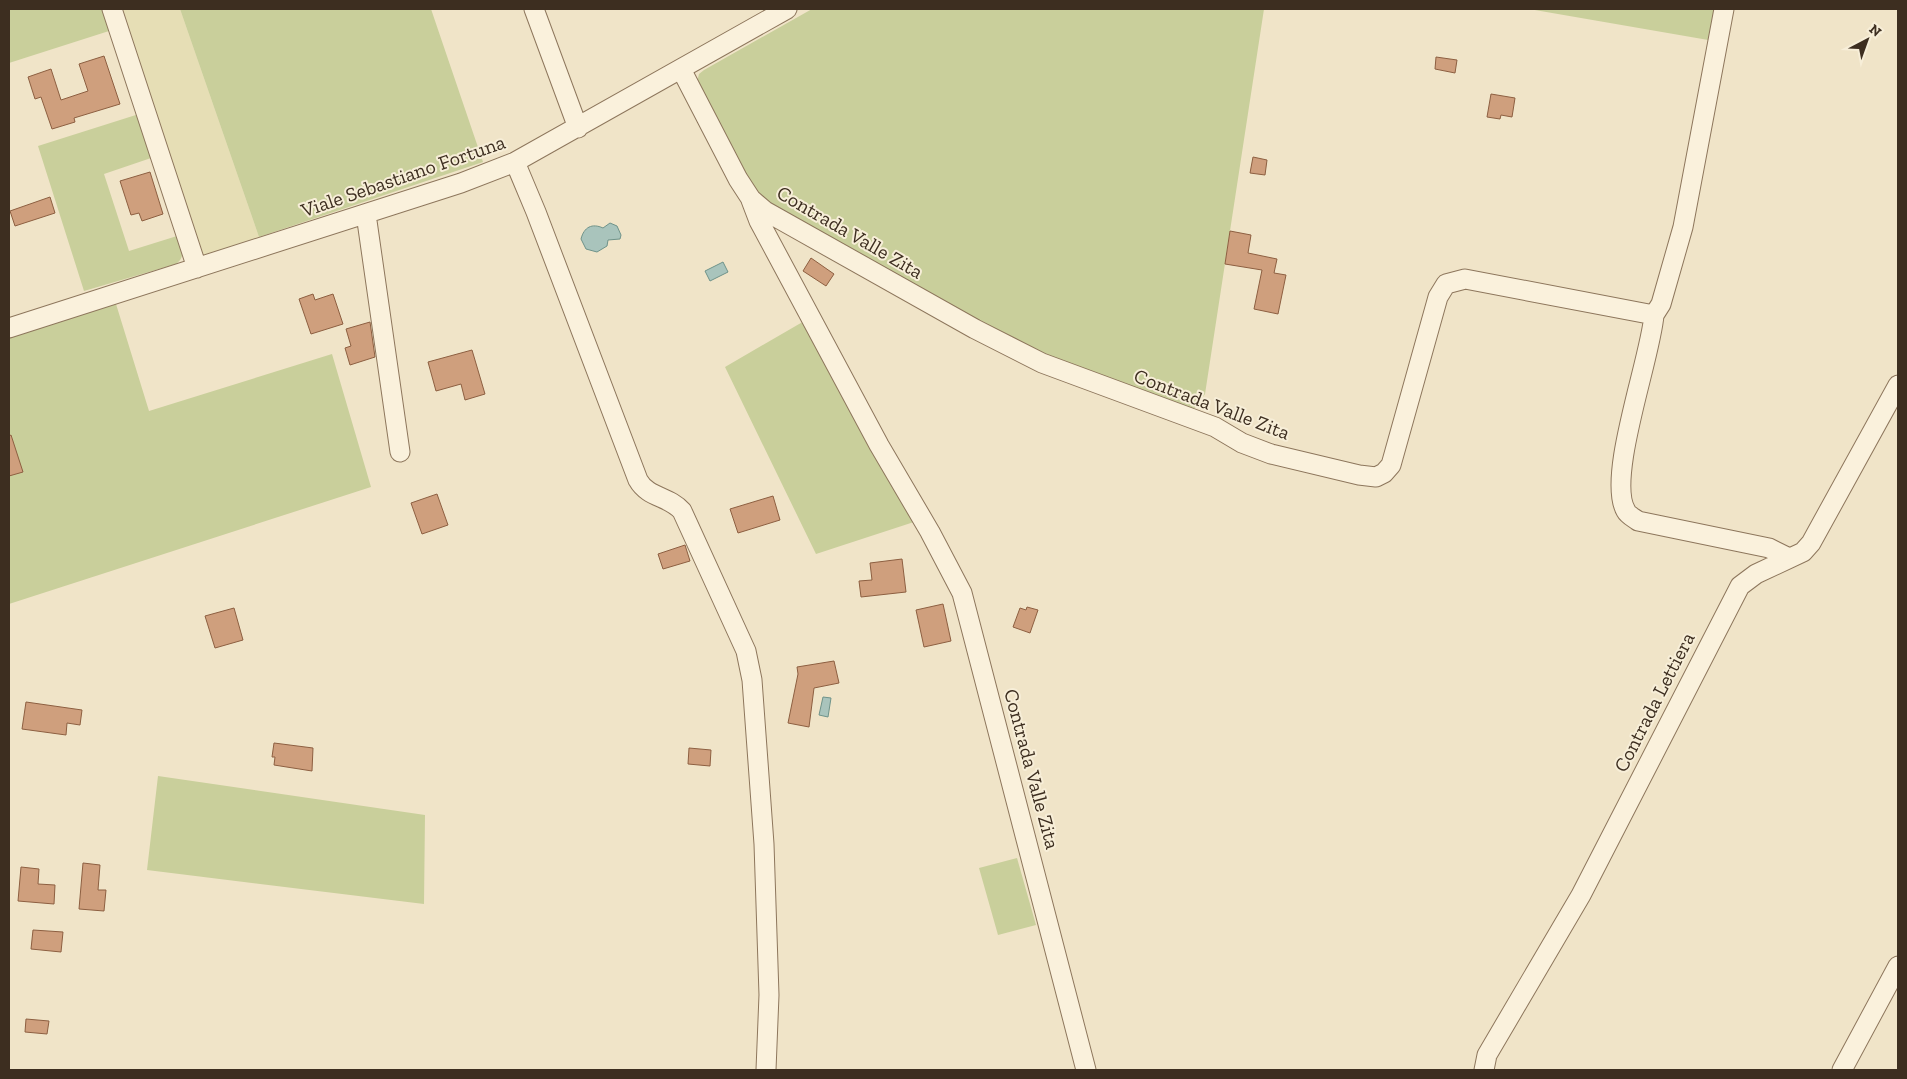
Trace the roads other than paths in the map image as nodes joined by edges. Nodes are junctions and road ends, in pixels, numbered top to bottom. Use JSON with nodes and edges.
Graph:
{"nodes":[{"id":1,"x":112,"y":9,"type":"edge"},
{"id":2,"x":534,"y":9,"type":"edge"},
{"id":3,"x":787,"y":9,"type":"edge"},
{"id":4,"x":1724,"y":9,"type":"edge"},
{"id":5,"x":681,"y":69,"type":"junction"},
{"id":6,"x":578,"y":128,"type":"junction"},
{"id":7,"x":515,"y":162,"type":"junction"},
{"id":8,"x":751,"y":199,"type":"junction"},
{"id":9,"x":366,"y":214,"type":"junction"},
{"id":10,"x":197,"y":268,"type":"junction"},
{"id":11,"x":1654,"y":315,"type":"junction"},
{"id":12,"x":9,"y":328,"type":"edge"},
{"id":13,"x":1898,"y":385,"type":"edge"},
{"id":14,"x":400,"y":452,"type":"dead end"},
{"id":15,"x":1789,"y":558,"type":"junction"},
{"id":16,"x":1898,"y":966,"type":"edge"},
{"id":17,"x":766,"y":1070,"type":"edge"},
{"id":18,"x":1086,"y":1070,"type":"edge"},
{"id":19,"x":1484,"y":1070,"type":"edge"},
{"id":20,"x":1842,"y":1070,"type":"edge"}],
"edges":[{"from":1,"to":10,"type":"street"},
{"from":2,"to":6,"type":"street"},
{"from":3,"to":5,"type":"street","name":"Viale Sebastiano Fortuna"},
{"from":4,"to":11,"type":"street"},
{"from":5,"to":6,"type":"street","name":"Viale Sebastiano Fortuna"},
{"from":5,"to":8,"type":"street","name":"Contrada Valle Zita"},
{"from":6,"to":7,"type":"street","name":"Viale Sebastiano Fortuna"},
{"from":7,"to":9,"type":"street","name":"Viale Sebastiano Fortuna"},
{"from":7,"to":17,"type":"street"},
{"from":8,"to":11,"type":"street","name":"Contrada Valle Zita"},
{"from":8,"to":18,"type":"street","name":"Contrada Valle Zita"},
{"from":9,"to":10,"type":"street","name":"Viale Sebastiano Fortuna"},
{"from":9,"to":14,"type":"street"},
{"from":10,"to":12,"type":"street","name":"Viale Sebastiano Fortuna"},
{"from":11,"to":15,"type":"street"},
{"from":13,"to":15,"type":"street","name":"Contrada Lettiera"},
{"from":15,"to":19,"type":"street","name":"Contrada Lettiera"},
{"from":16,"to":20,"type":"street"}]}
